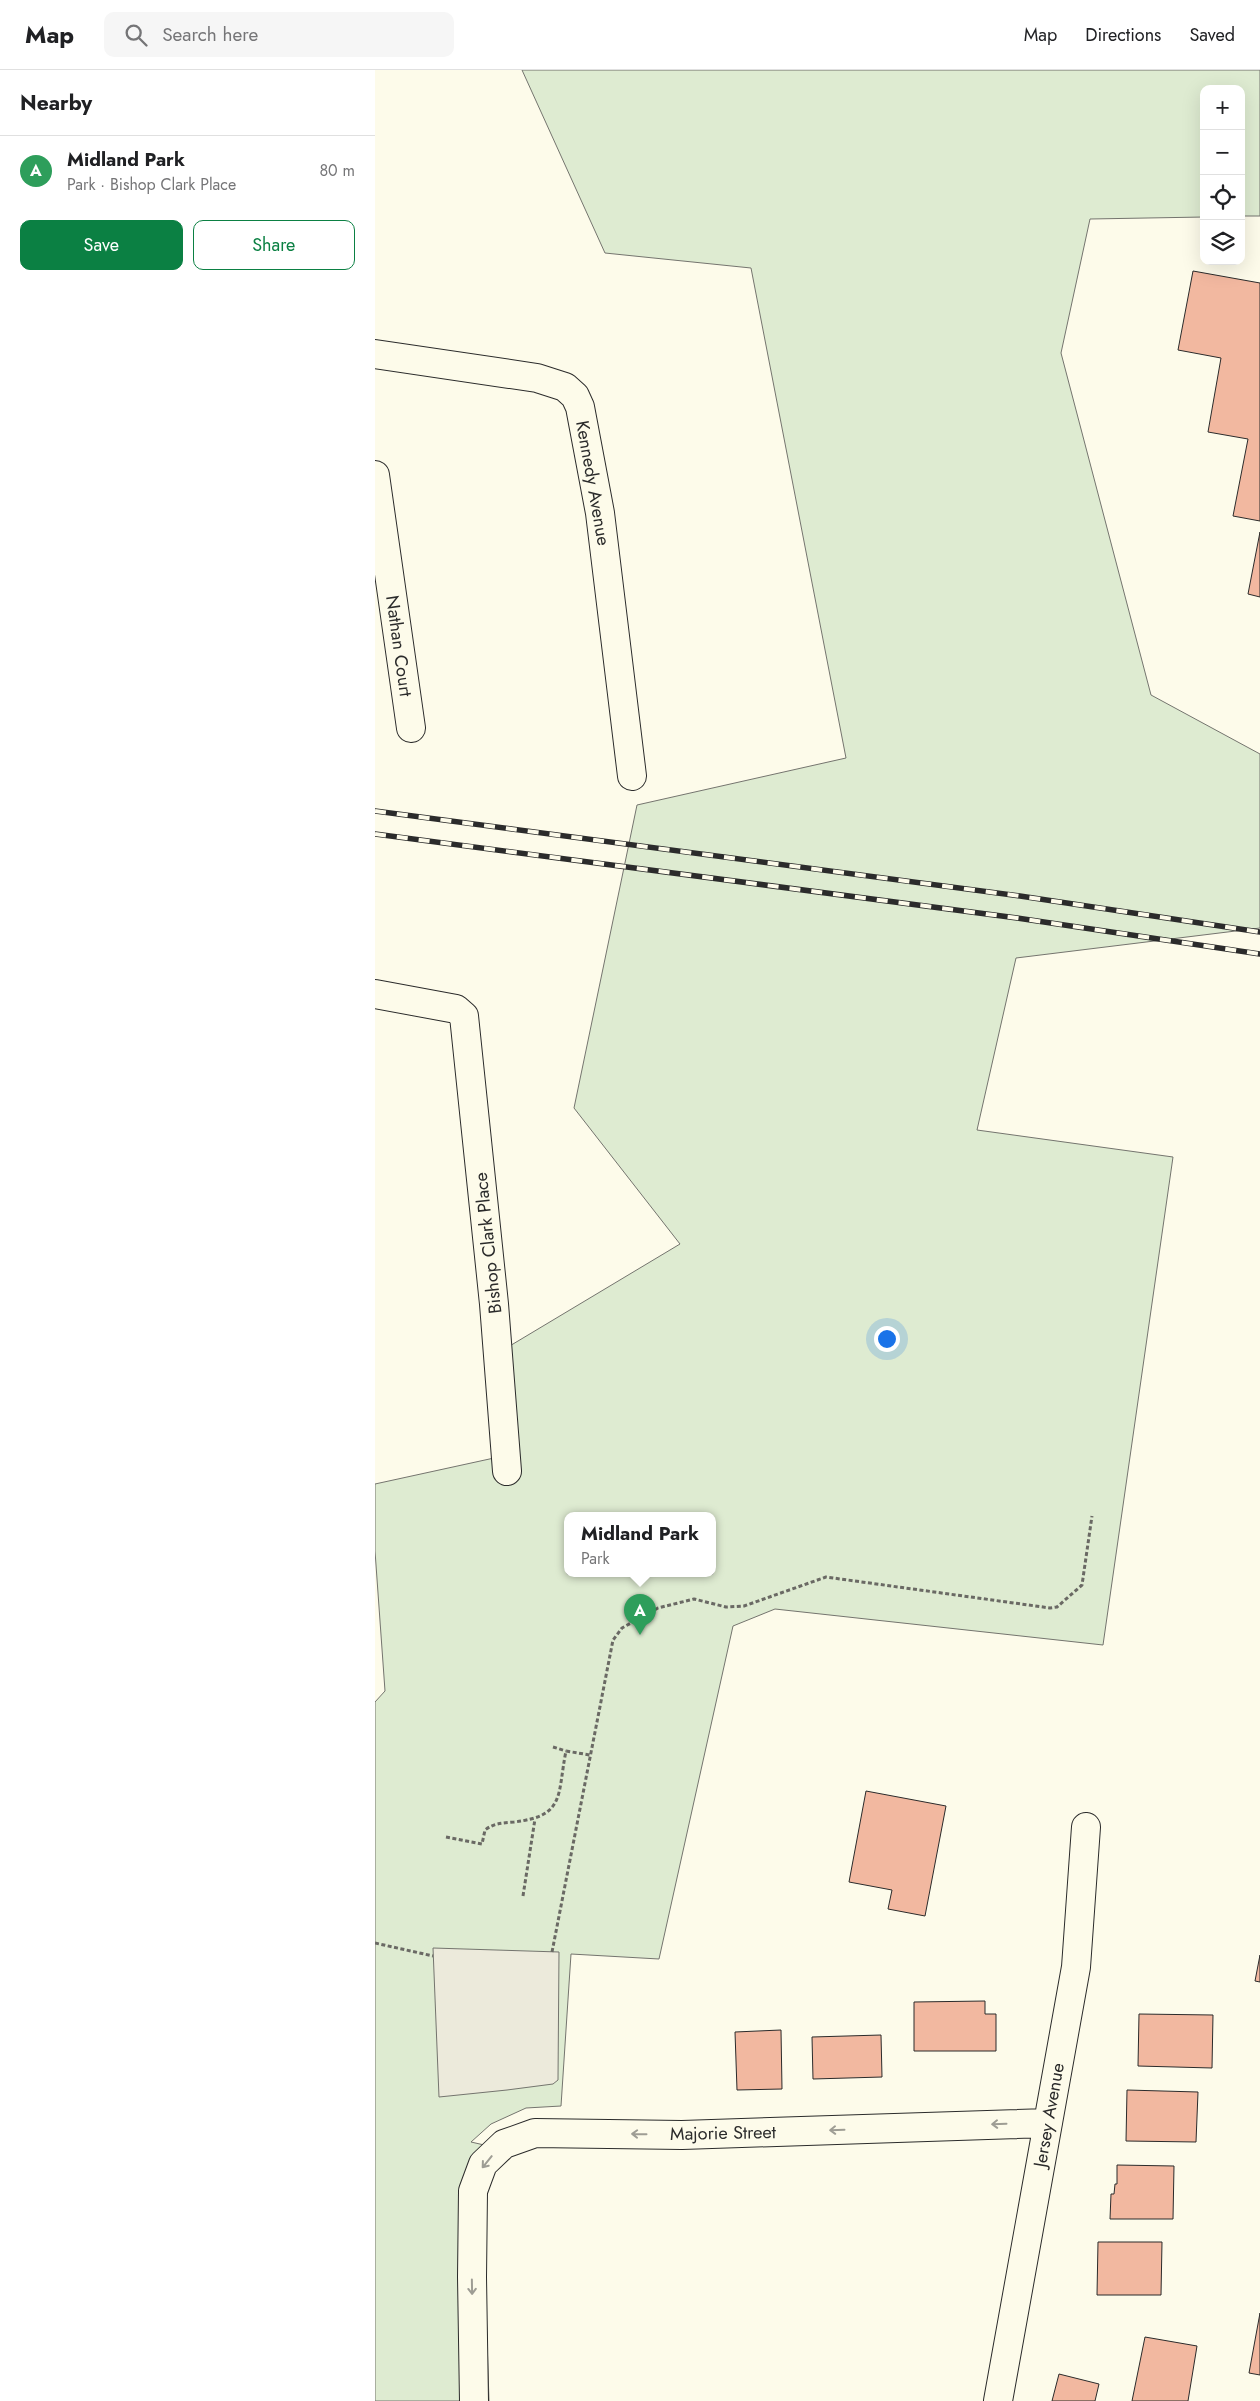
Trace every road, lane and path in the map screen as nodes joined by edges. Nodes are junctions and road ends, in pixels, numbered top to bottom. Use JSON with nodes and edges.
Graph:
{"nodes":[{"id":1,"x":375,"y":354,"type":"edge"},
{"id":2,"x":375,"y":475,"type":"edge"},
{"id":3,"x":411,"y":728,"type":"dead end"},
{"id":4,"x":632,"y":776,"type":"dead end"},
{"id":5,"x":375,"y":994,"type":"edge"},
{"id":6,"x":507,"y":1471,"type":"dead end"},
{"id":7,"x":1092,"y":1516,"type":"dead end"},
{"id":8,"x":553,"y":1748,"type":"dead end"},
{"id":9,"x":566,"y":1751,"type":"junction"},
{"id":10,"x":590,"y":1755,"type":"junction"},
{"id":11,"x":535,"y":1819,"type":"junction"},
{"id":12,"x":1086,"y":1827,"type":"dead end"},
{"id":13,"x":446,"y":1837,"type":"dead end"},
{"id":14,"x":523,"y":1896,"type":"dead end"},
{"id":15,"x":375,"y":1943,"type":"edge"},
{"id":16,"x":552,"y":1952,"type":"dead end"},
{"id":17,"x":433,"y":1956,"type":"dead end"},
{"id":18,"x":1048,"y":2122,"type":"junction"},
{"id":19,"x":474,"y":2401,"type":"edge"},
{"id":20,"x":998,"y":2401,"type":"edge"}],
"edges":[{"from":1,"to":4,"type":"street","name":"Kennedy Avenue"},
{"from":2,"to":3,"type":"street","name":"Nathan Court"},
{"from":5,"to":6,"type":"street","name":"Bishop Clark Place"},
{"from":7,"to":10,"type":"path"},
{"from":8,"to":9,"type":"path"},
{"from":9,"to":10,"type":"path"},
{"from":9,"to":11,"type":"path"},
{"from":10,"to":16,"type":"path"},
{"from":11,"to":13,"type":"path"},
{"from":11,"to":14,"type":"path"},
{"from":12,"to":18,"type":"street","name":"Jersey Avenue"},
{"from":15,"to":17,"type":"path"},
{"from":18,"to":19,"type":"street","name":"Majorie Street","one_way":true},
{"from":18,"to":20,"type":"street","name":"Jersey Avenue"}]}
